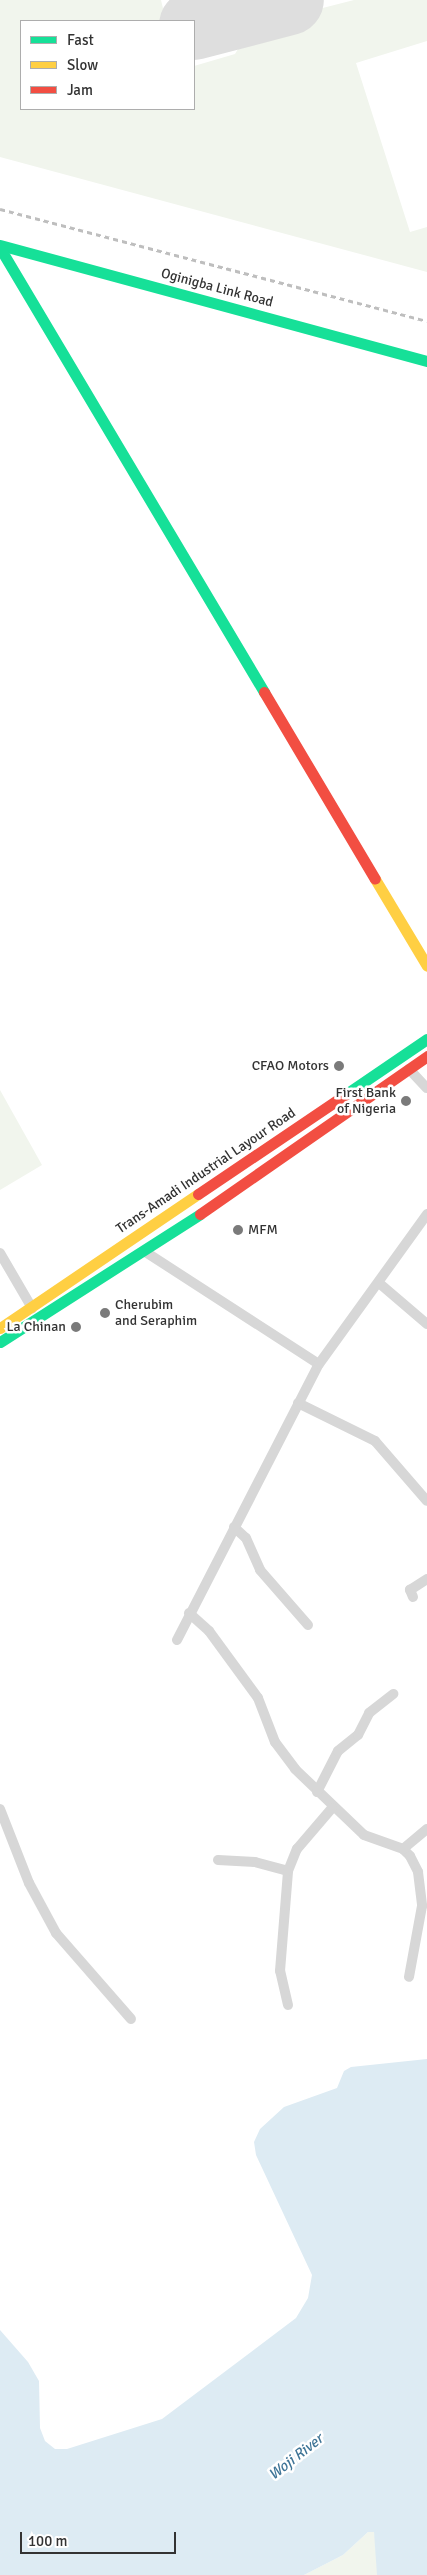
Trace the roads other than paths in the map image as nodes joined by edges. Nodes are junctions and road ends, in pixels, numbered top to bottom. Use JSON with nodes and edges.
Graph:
{"nodes":[{"id":1,"x":0,"y":246,"type":"edge"},
{"id":2,"x":427,"y":361,"type":"edge"},
{"id":3,"x":427,"y":966,"type":"edge"},
{"id":4,"x":427,"y":1039,"type":"edge"},
{"id":5,"x":427,"y":1056,"type":"edge"},
{"id":6,"x":409,"y":1069,"type":"junction"},
{"id":7,"x":427,"y":1088,"type":"edge"},
{"id":8,"x":427,"y":1214,"type":"edge"},
{"id":9,"x":144,"y":1251,"type":"junction"},
{"id":10,"x":0,"y":1253,"type":"edge"},
{"id":11,"x":379,"y":1283,"type":"junction"},
{"id":12,"x":32,"y":1308,"type":"junction"},
{"id":13,"x":427,"y":1324,"type":"edge"},
{"id":14,"x":0,"y":1328,"type":"edge"},
{"id":15,"x":0,"y":1342,"type":"edge"},
{"id":16,"x":319,"y":1364,"type":"junction"},
{"id":17,"x":298,"y":1403,"type":"junction"},
{"id":18,"x":427,"y":1501,"type":"edge"},
{"id":19,"x":234,"y":1527,"type":"junction"},
{"id":20,"x":427,"y":1579,"type":"edge"},
{"id":21,"x":413,"y":1597,"type":"dead end"},
{"id":22,"x":189,"y":1613,"type":"junction"},
{"id":23,"x":308,"y":1625,"type":"dead end"},
{"id":24,"x":177,"y":1640,"type":"dead end"},
{"id":25,"x":393,"y":1694,"type":"dead end"},
{"id":26,"x":317,"y":1792,"type":"junction"},
{"id":27,"x":332,"y":1808,"type":"junction"},
{"id":28,"x":0,"y":1809,"type":"edge"},
{"id":29,"x":427,"y":1829,"type":"edge"},
{"id":30,"x":403,"y":1849,"type":"junction"},
{"id":31,"x":218,"y":1860,"type":"dead end"},
{"id":32,"x":288,"y":1871,"type":"junction"},
{"id":33,"x":423,"y":1874,"type":"edge"},
{"id":34,"x":409,"y":1977,"type":"dead end"},
{"id":35,"x":288,"y":2005,"type":"dead end"},
{"id":36,"x":131,"y":2019,"type":"dead end"}],
"edges":[{"from":1,"to":2,"type":"street","name":"Oginigba Link Road"},
{"from":1,"to":3,"type":"street"},
{"from":4,"to":12,"type":"street","name":"Trans-Amadi Industrial Layour Road"},
{"from":5,"to":6,"type":"street"},
{"from":6,"to":7,"type":"street"},
{"from":6,"to":9,"type":"street"},
{"from":8,"to":11,"type":"street"},
{"from":9,"to":15,"type":"street"},
{"from":9,"to":16,"type":"street"},
{"from":10,"to":12,"type":"street"},
{"from":11,"to":13,"type":"street"},
{"from":11,"to":16,"type":"street"},
{"from":12,"to":14,"type":"street","name":"Trans-Amadi Industrial Layour Road"},
{"from":16,"to":17,"type":"street"},
{"from":17,"to":18,"type":"street"},
{"from":17,"to":19,"type":"street"},
{"from":19,"to":22,"type":"street"},
{"from":19,"to":23,"type":"street"},
{"from":20,"to":21,"type":"street"},
{"from":22,"to":24,"type":"street"},
{"from":22,"to":26,"type":"street"},
{"from":25,"to":26,"type":"street"},
{"from":26,"to":27,"type":"street"},
{"from":27,"to":30,"type":"street"},
{"from":27,"to":32,"type":"street"},
{"from":28,"to":36,"type":"street"},
{"from":29,"to":30,"type":"street"},
{"from":30,"to":33,"type":"street"},
{"from":31,"to":32,"type":"street"},
{"from":32,"to":35,"type":"street"},
{"from":33,"to":34,"type":"street"}]}
